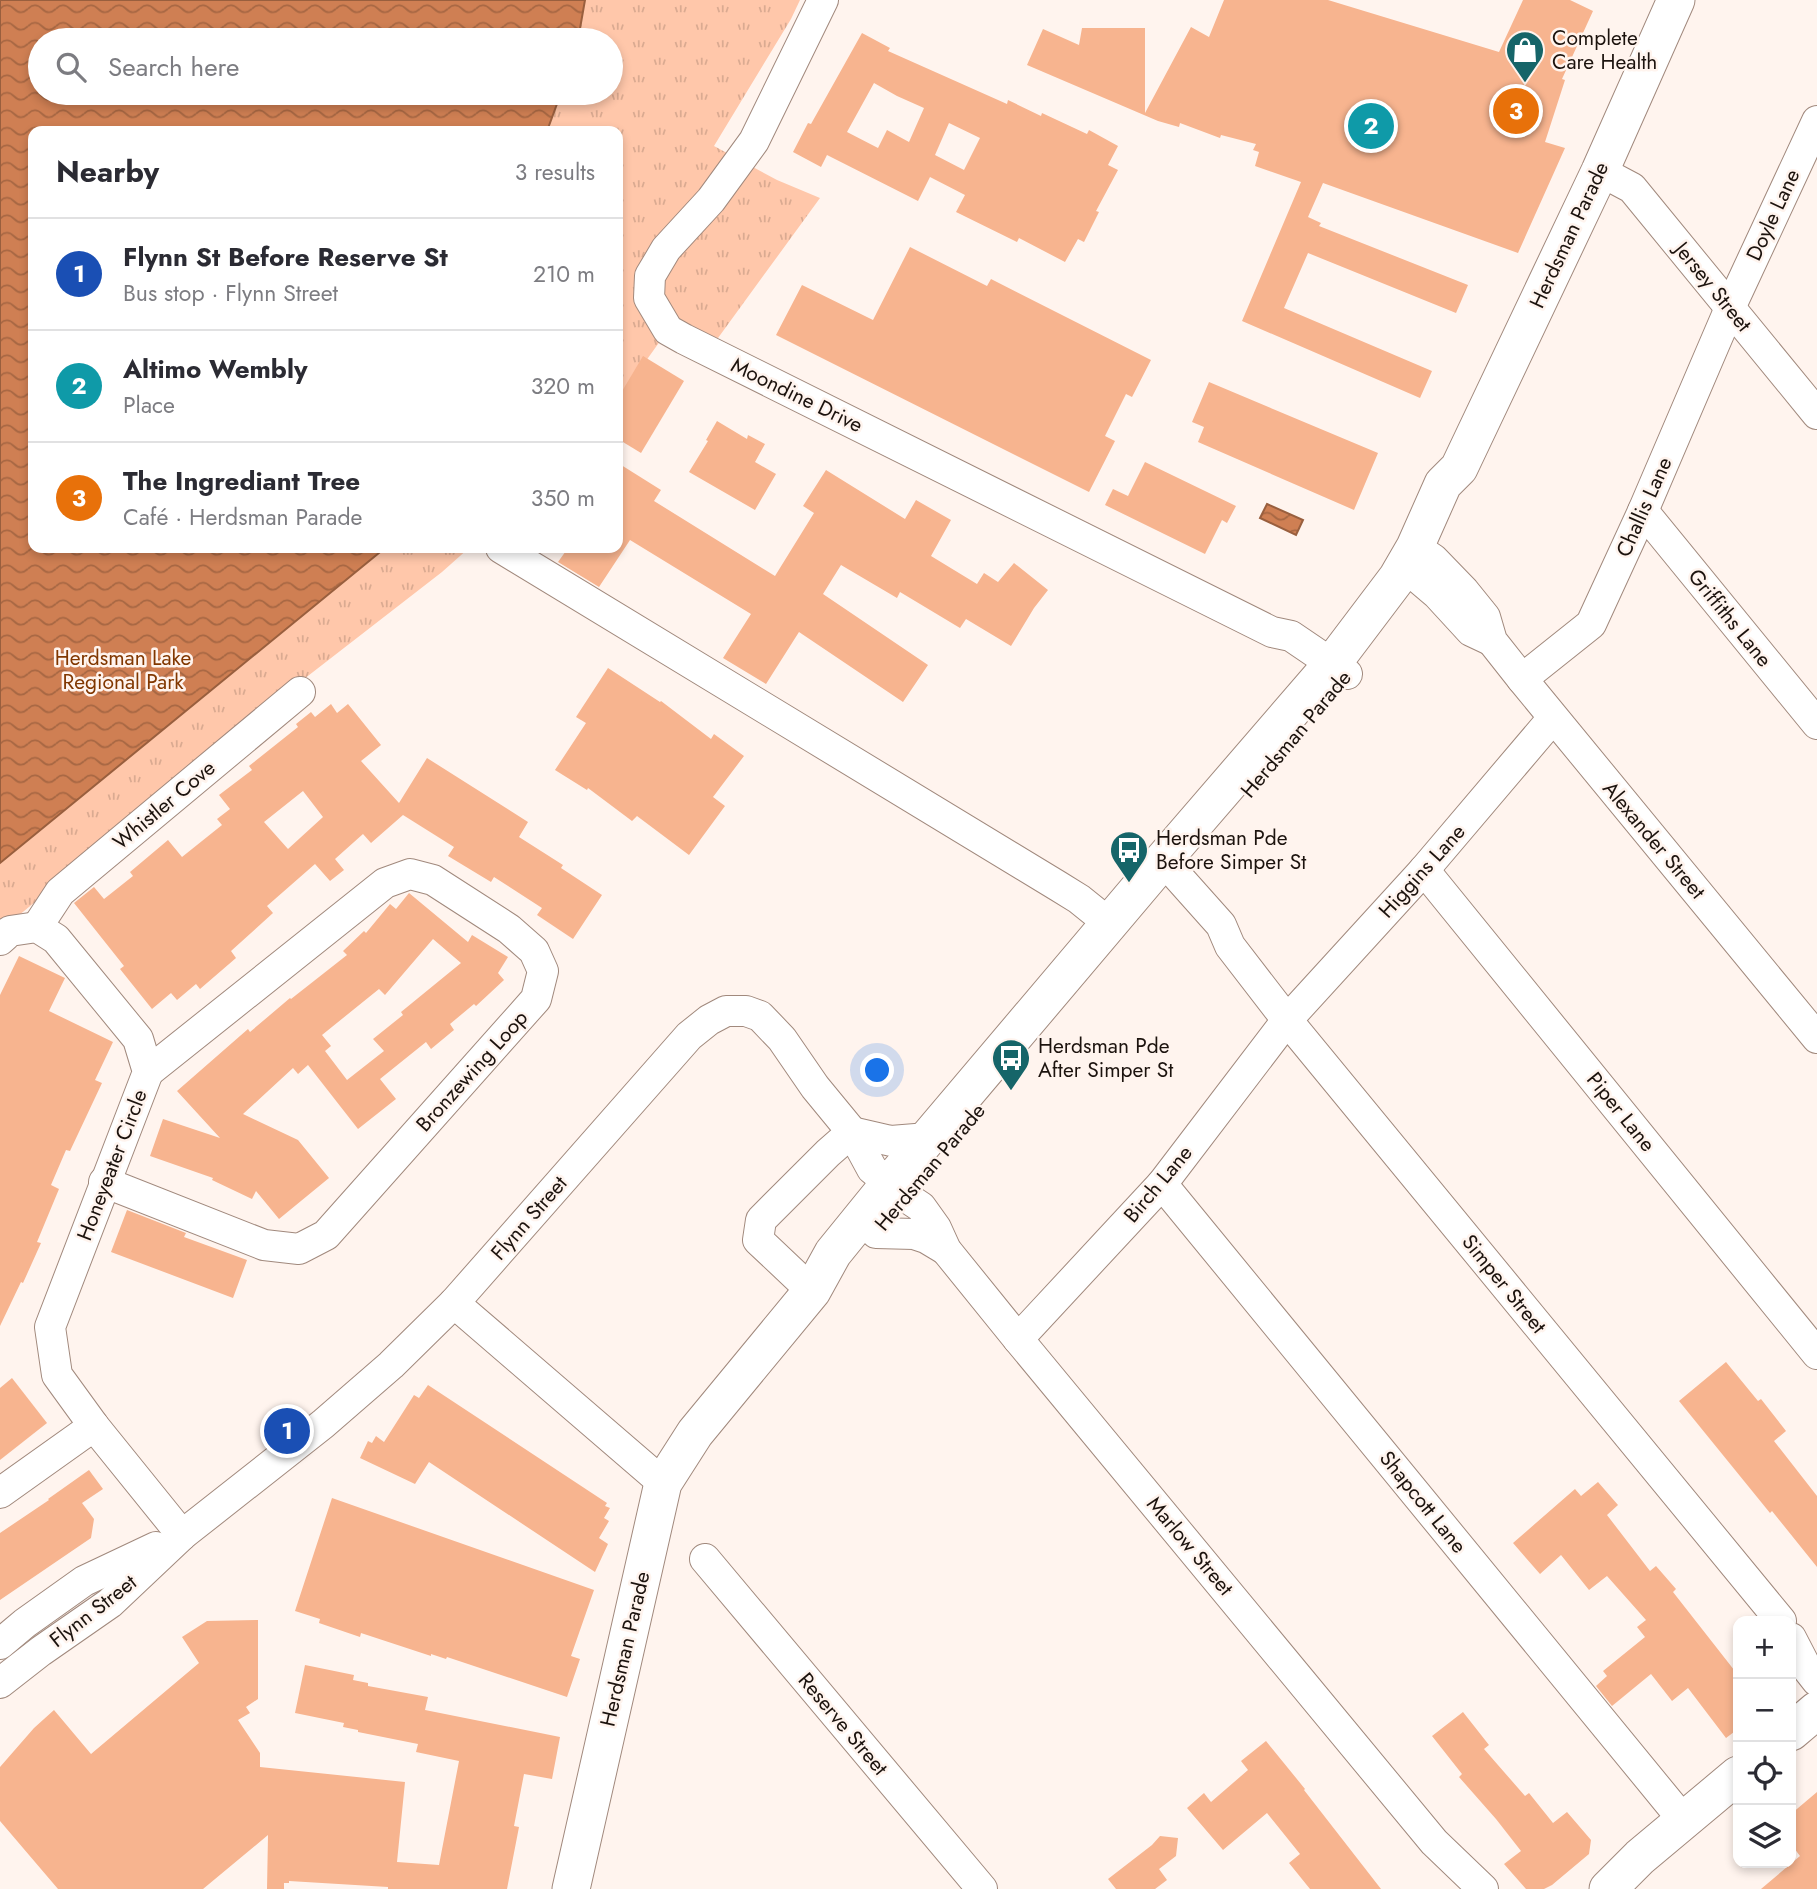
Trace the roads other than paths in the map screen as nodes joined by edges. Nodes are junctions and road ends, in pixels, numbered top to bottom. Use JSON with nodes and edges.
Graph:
{"nodes":[{"id":1,"x":823,"y":0,"type":"edge"},
{"id":2,"x":1676,"y":0,"type":"edge"},
{"id":3,"x":1817,"y":121,"type":"edge"},
{"id":4,"x":1600,"y":172,"type":"junction"},
{"id":5,"x":1730,"y":308,"type":"junction"},
{"id":6,"x":1817,"y":414,"type":"edge"},
{"id":7,"x":1643,"y":511,"type":"junction"},
{"id":8,"x":509,"y":553,"type":"edge"},
{"id":9,"x":1418,"y":563,"type":"junction"},
{"id":10,"x":1332,"y":678,"type":"junction"},
{"id":11,"x":1522,"y":679,"type":"junction"},
{"id":12,"x":300,"y":692,"type":"dead end"},
{"id":13,"x":1553,"y":718,"type":"junction"},
{"id":14,"x":1817,"y":724,"type":"edge"},
{"id":15,"x":1424,"y":870,"type":"junction"},
{"id":16,"x":1166,"y":873,"type":"junction"},
{"id":17,"x":1110,"y":924,"type":"junction"},
{"id":18,"x":37,"y":927,"type":"junction"},
{"id":19,"x":0,"y":940,"type":"edge"},
{"id":20,"x":1286,"y":1020,"type":"junction"},
{"id":21,"x":1817,"y":1038,"type":"edge"},
{"id":22,"x":148,"y":1072,"type":"junction"},
{"id":23,"x":852,"y":1132,"type":"junction"},
{"id":24,"x":928,"y":1138,"type":"junction"},
{"id":25,"x":104,"y":1182,"type":"junction"},
{"id":26,"x":1163,"y":1184,"type":"junction"},
{"id":27,"x":897,"y":1190,"type":"junction"},
{"id":28,"x":876,"y":1233,"type":"junction"},
{"id":29,"x":946,"y":1250,"type":"junction"},
{"id":30,"x":812,"y":1291,"type":"junction"},
{"id":31,"x":454,"y":1303,"type":"junction"},
{"id":32,"x":1018,"y":1339,"type":"junction"},
{"id":33,"x":1817,"y":1354,"type":"edge"},
{"id":34,"x":94,"y":1426,"type":"junction"},
{"id":35,"x":663,"y":1483,"type":"junction"},
{"id":36,"x":0,"y":1493,"type":"edge"},
{"id":37,"x":182,"y":1535,"type":"junction"},
{"id":38,"x":705,"y":1559,"type":"dead end"},
{"id":39,"x":1778,"y":1616,"type":"edge"},
{"id":40,"x":1796,"y":1634,"type":"edge"},
{"id":41,"x":0,"y":1644,"type":"edge"},
{"id":42,"x":1796,"y":1648,"type":"edge"},
{"id":43,"x":1817,"y":1653,"type":"edge"},
{"id":44,"x":1817,"y":1681,"type":"edge"},
{"id":45,"x":0,"y":1683,"type":"edge"},
{"id":46,"x":1817,"y":1710,"type":"edge"},
{"id":47,"x":1796,"y":1728,"type":"edge"},
{"id":48,"x":1733,"y":1779,"type":"edge"},
{"id":49,"x":1684,"y":1821,"type":"junction"},
{"id":50,"x":1434,"y":1842,"type":"junction"},
{"id":51,"x":1640,"y":1857,"type":"junction"},
{"id":52,"x":571,"y":1889,"type":"edge"},
{"id":53,"x":982,"y":1889,"type":"edge"},
{"id":54,"x":1464,"y":1889,"type":"edge"},
{"id":55,"x":1483,"y":1889,"type":"edge"},
{"id":56,"x":1588,"y":1889,"type":"edge"},
{"id":57,"x":1608,"y":1889,"type":"edge"}],
"edges":[{"from":1,"to":10,"type":"street","name":"Moondine Drive"},
{"from":2,"to":4,"type":"main road","name":"Herdsman Parade"},
{"from":3,"to":5,"type":"street","name":"Doyle Lane"},
{"from":4,"to":5,"type":"street","name":"Jersey Street"},
{"from":4,"to":9,"type":"main road","name":"Herdsman Parade"},
{"from":5,"to":6,"type":"street","name":"Jersey Street"},
{"from":5,"to":7,"type":"street","name":"Challis Lane"},
{"from":7,"to":11,"type":"street","name":"Challis Lane"},
{"from":7,"to":14,"type":"street","name":"Griffiths Lane"},
{"from":8,"to":17,"type":"street"},
{"from":9,"to":10,"type":"main road","name":"Herdsman Parade"},
{"from":9,"to":11,"type":"street","name":"Alexander Street"},
{"from":10,"to":16,"type":"main road","name":"Herdsman Parade"},
{"from":11,"to":13,"type":"street","name":"Alexander Street"},
{"from":12,"to":18,"type":"street","name":"Whistler Cove"},
{"from":13,"to":15,"type":"street","name":"Higgins Lane"},
{"from":13,"to":21,"type":"street","name":"Alexander Street"},
{"from":15,"to":20,"type":"street","name":"Higgins Lane"},
{"from":15,"to":33,"type":"street","name":"Piper Lane"},
{"from":16,"to":17,"type":"main road","name":"Herdsman Parade"},
{"from":16,"to":20,"type":"street","name":"Simper Street"},
{"from":16,"to":27,"type":"main road","name":"Herdsman Parade"},
{"from":17,"to":24,"type":"main road","name":"Herdsman Parade"},
{"from":18,"to":19,"type":"street"},
{"from":18,"to":22,"type":"street","name":"Honeyeater Circle"},
{"from":20,"to":26,"type":"street","name":"Birch Lane"},
{"from":20,"to":39,"type":"street","name":"Simper Street"},
{"from":22,"to":25,"type":"street","name":"Honeyeater Circle"},
{"from":22,"to":25,"type":"street","name":"Bronzewing Loop"},
{"from":23,"to":24,"type":"street"},
{"from":23,"to":27,"type":"street","name":"Flynn Street"},
{"from":23,"to":30,"type":"street"},
{"from":23,"to":31,"type":"street","name":"Flynn Street"},
{"from":24,"to":27,"type":"main road","name":"Herdsman Parade"},
{"from":25,"to":34,"type":"street","name":"Honeyeater Circle"},
{"from":26,"to":32,"type":"street","name":"Birch Lane"},
{"from":26,"to":49,"type":"street","name":"Shapcott Lane"},
{"from":27,"to":28,"type":"main road","name":"Herdsman Parade"},
{"from":27,"to":29,"type":"street","name":"Marlow Street"},
{"from":27,"to":30,"type":"main road","name":"Herdsman Parade"},
{"from":28,"to":29,"type":"street","name":"Marlow Street"},
{"from":28,"to":30,"type":"main road","name":"Herdsman Parade"},
{"from":29,"to":32,"type":"street","name":"Marlow Street"},
{"from":30,"to":35,"type":"main road","name":"Herdsman Parade"},
{"from":31,"to":35,"type":"street"},
{"from":31,"to":37,"type":"street","name":"Flynn Street"},
{"from":32,"to":50,"type":"street","name":"Marlow Street"},
{"from":34,"to":36,"type":"street"},
{"from":34,"to":37,"type":"street","name":"Honeyeater Circle"},
{"from":35,"to":52,"type":"main road","name":"Herdsman Parade"},
{"from":37,"to":41,"type":"street","name":"Flynn Street"},
{"from":37,"to":45,"type":"street","name":"Flynn Street"},
{"from":38,"to":53,"type":"street","name":"Reserve Street"},
{"from":40,"to":43,"type":"street"},
{"from":42,"to":44,"type":"street"},
{"from":46,"to":47,"type":"main road"},
{"from":48,"to":49,"type":"main road"},
{"from":49,"to":51,"type":"main road"},
{"from":50,"to":54,"type":"street","name":"Marlow Street"},
{"from":50,"to":55,"type":"street","name":"Marlow Street"},
{"from":51,"to":56,"type":"main road"},
{"from":51,"to":57,"type":"main road"}]}
